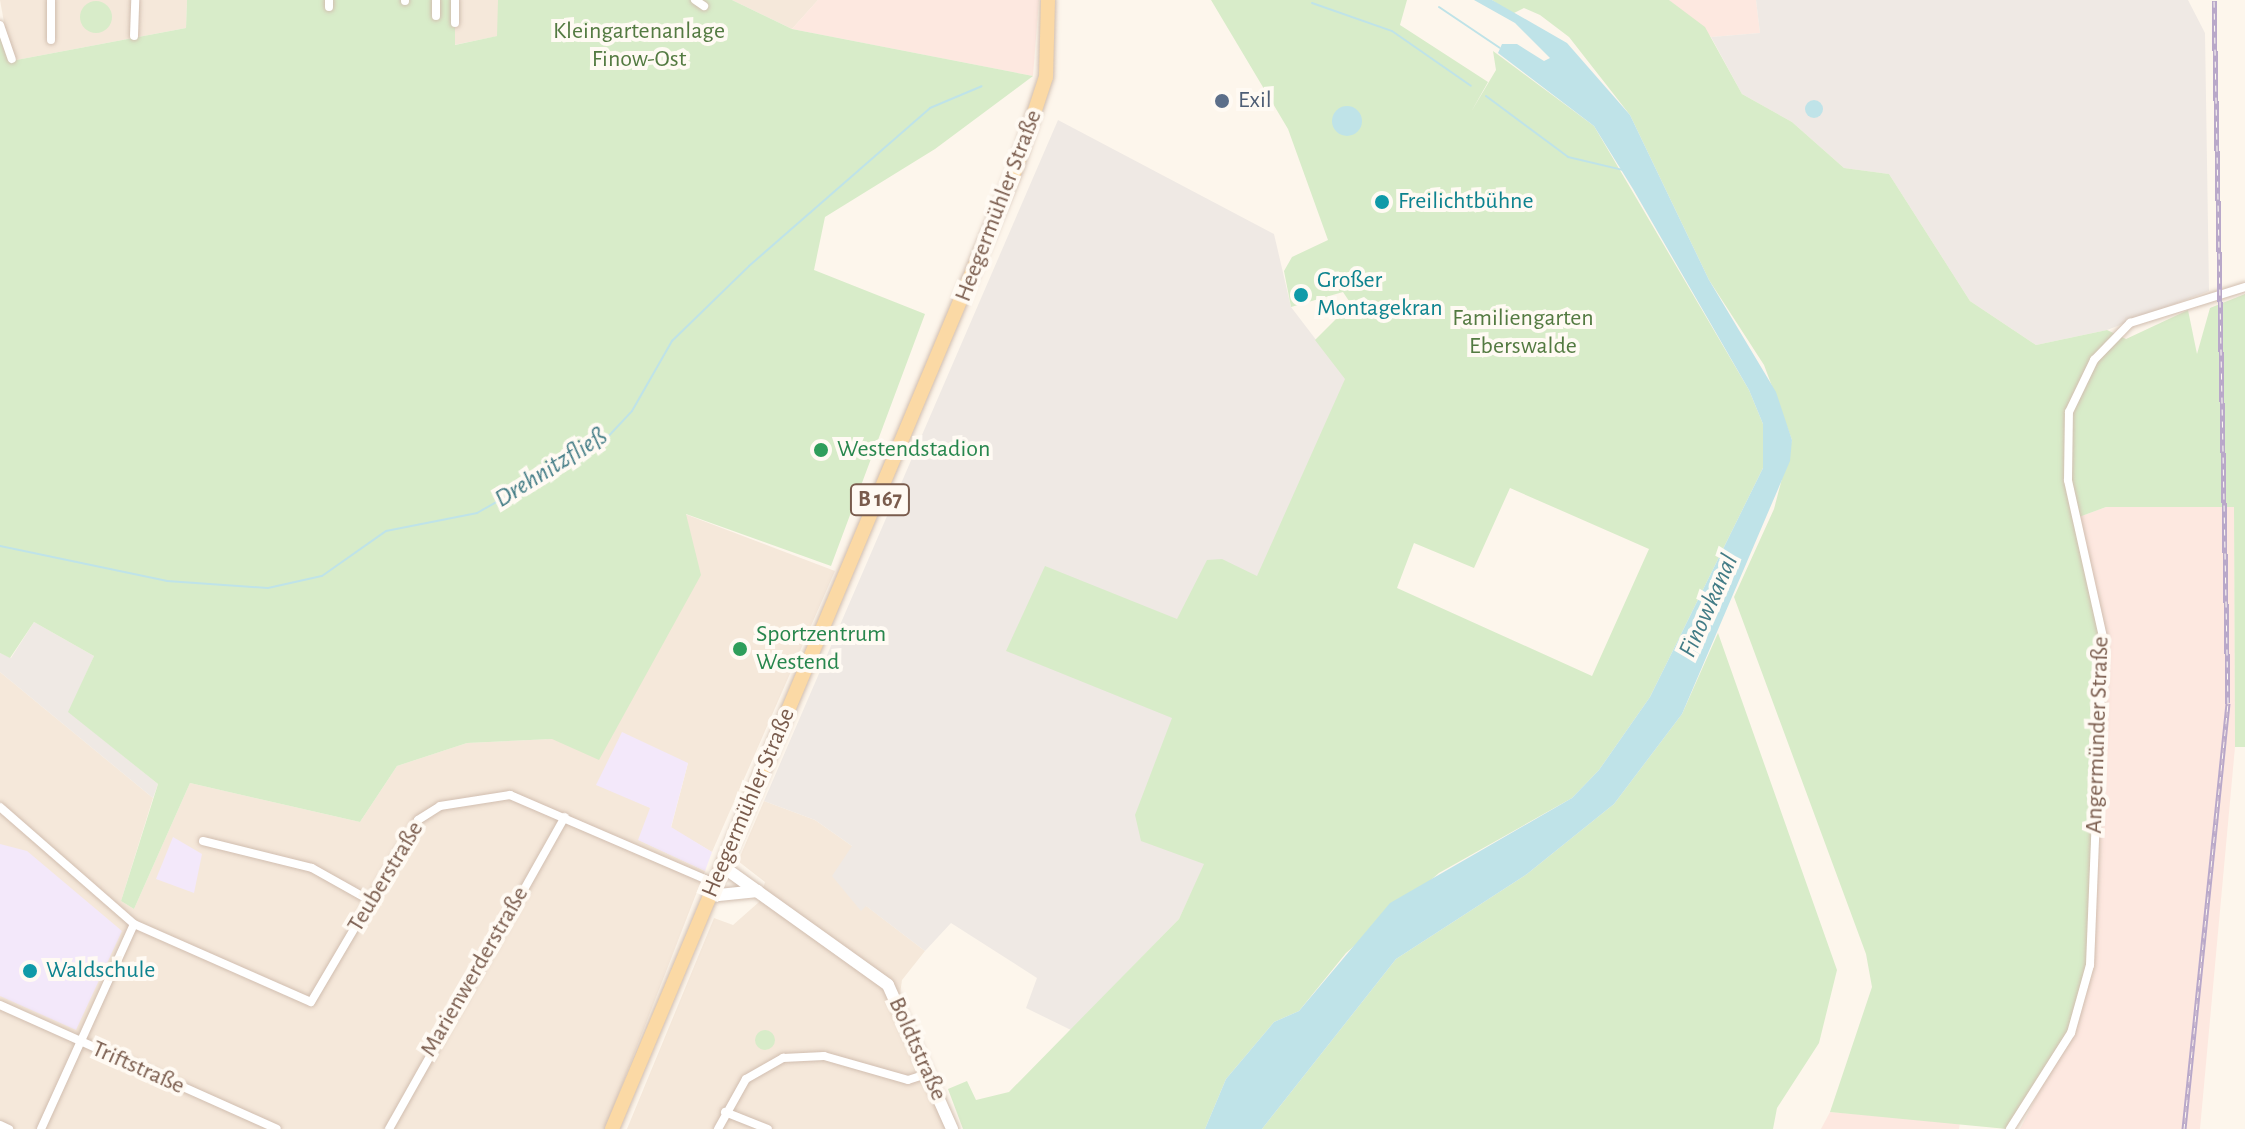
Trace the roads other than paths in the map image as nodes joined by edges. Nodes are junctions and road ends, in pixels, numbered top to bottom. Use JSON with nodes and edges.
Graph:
{"nodes":[{"id":1,"x":51,"y":0,"type":"edge"},
{"id":2,"x":135,"y":0,"type":"edge"},
{"id":3,"x":436,"y":0,"type":"edge"},
{"id":4,"x":455,"y":0,"type":"edge"},
{"id":5,"x":695,"y":0,"type":"edge"},
{"id":6,"x":1048,"y":0,"type":"edge"},
{"id":7,"x":704,"y":6,"type":"dead end"},
{"id":8,"x":436,"y":16,"type":"dead end"},
{"id":9,"x":455,"y":23,"type":"dead end"},
{"id":10,"x":0,"y":25,"type":"edge"},
{"id":11,"x":134,"y":36,"type":"dead end"},
{"id":12,"x":51,"y":40,"type":"dead end"},
{"id":13,"x":12,"y":59,"type":"dead end"},
{"id":14,"x":2245,"y":287,"type":"edge"},
{"id":15,"x":0,"y":807,"type":"edge"},
{"id":16,"x":565,"y":817,"type":"junction"},
{"id":17,"x":203,"y":841,"type":"dead end"},
{"id":18,"x":722,"y":866,"type":"junction"},
{"id":19,"x":712,"y":890,"type":"junction"},
{"id":20,"x":758,"y":891,"type":"junction"},
{"id":21,"x":371,"y":901,"type":"junction"},
{"id":22,"x":134,"y":924,"type":"junction"},
{"id":23,"x":0,"y":1005,"type":"edge"},
{"id":24,"x":81,"y":1043,"type":"junction"},
{"id":25,"x":930,"y":1073,"type":"junction"},
{"id":26,"x":725,"y":1112,"type":"junction"},
{"id":27,"x":0,"y":1125,"type":"edge"},
{"id":28,"x":9,"y":1129,"type":"edge"},
{"id":29,"x":41,"y":1129,"type":"edge"},
{"id":30,"x":277,"y":1129,"type":"edge"},
{"id":31,"x":389,"y":1129,"type":"edge"},
{"id":32,"x":612,"y":1129,"type":"edge"},
{"id":33,"x":718,"y":1129,"type":"edge"},
{"id":34,"x":768,"y":1129,"type":"edge"},
{"id":35,"x":952,"y":1129,"type":"edge"},
{"id":36,"x":2010,"y":1129,"type":"edge"}],
"edges":[{"from":1,"to":12,"type":"street"},
{"from":2,"to":11,"type":"street"},
{"from":3,"to":8,"type":"street"},
{"from":4,"to":9,"type":"street"},
{"from":5,"to":7,"type":"street"},
{"from":6,"to":18,"type":"main road","name":"Heegermühler Straße","number":"B 167"},
{"from":10,"to":13,"type":"street"},
{"from":14,"to":36,"type":"street","name":"Angermünder Straße"},
{"from":15,"to":22,"type":"street"},
{"from":16,"to":19,"type":"street","name":"Teuberstraße"},
{"from":16,"to":21,"type":"street","name":"Teuberstraße"},
{"from":16,"to":31,"type":"street","name":"Marienwerderstraße"},
{"from":17,"to":21,"type":"street"},
{"from":18,"to":19,"type":"main road","name":"Heegermühler Straße","number":"B 167"},
{"from":18,"to":20,"type":"main road","name":"Boldtstraße"},
{"from":19,"to":20,"type":"main road"},
{"from":19,"to":32,"type":"main road","name":"Heegermühler Straße","number":"B 167"},
{"from":20,"to":25,"type":"main road","name":"Boldtstraße"},
{"from":21,"to":22,"type":"street","name":"Teuberstraße"},
{"from":22,"to":24,"type":"street"},
{"from":23,"to":24,"type":"street","name":"Triftstraße"},
{"from":24,"to":29,"type":"street"},
{"from":24,"to":30,"type":"street","name":"Triftstraße"},
{"from":25,"to":26,"type":"street"},
{"from":25,"to":35,"type":"main road","name":"Boldtstraße"},
{"from":26,"to":33,"type":"street"},
{"from":26,"to":34,"type":"street"},
{"from":27,"to":28,"type":"street"}]}
